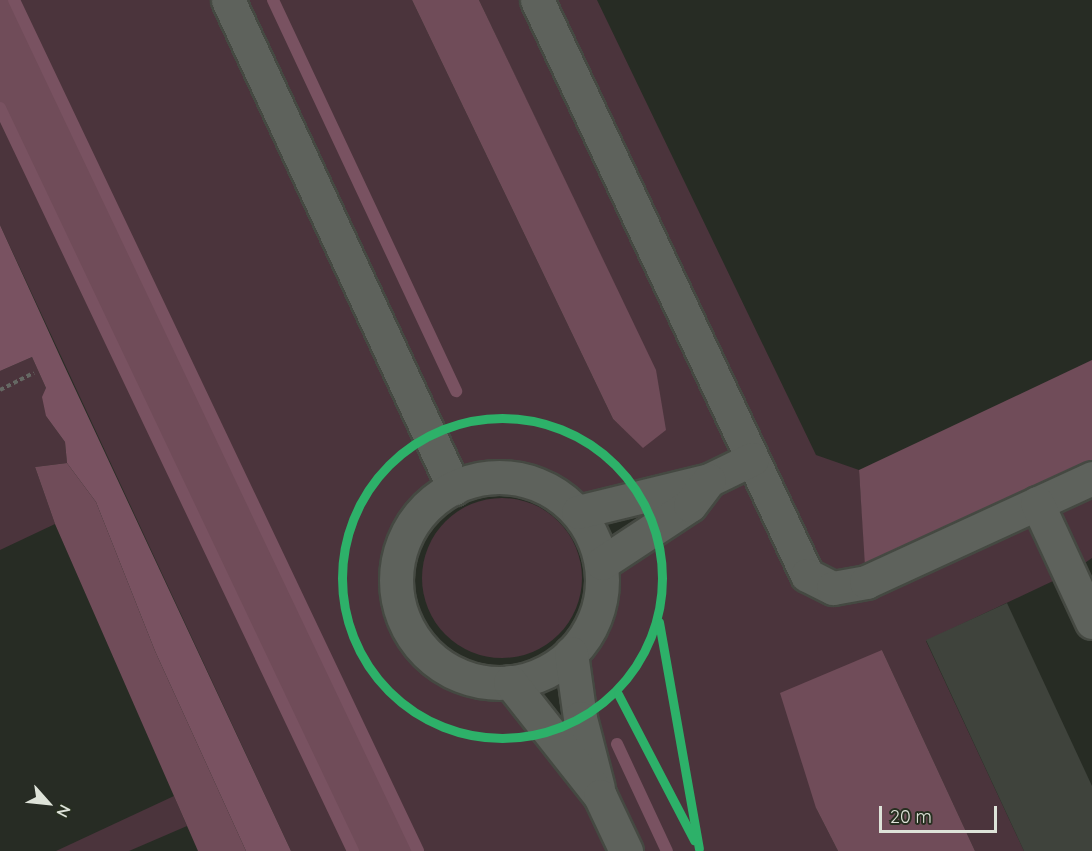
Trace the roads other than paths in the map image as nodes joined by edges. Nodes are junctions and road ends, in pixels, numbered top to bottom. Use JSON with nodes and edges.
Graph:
{"nodes":[{"id":1,"x":228,"y":0,"type":"edge"},
{"id":2,"x":537,"y":0,"type":"edge"},
{"id":3,"x":752,"y":459,"type":"junction"},
{"id":4,"x":1092,"y":477,"type":"edge"},
{"id":5,"x":709,"y":480,"type":"junction"},
{"id":6,"x":454,"y":488,"type":"junction"},
{"id":7,"x":1037,"y":502,"type":"junction"},
{"id":8,"x":578,"y":512,"type":"junction"},
{"id":9,"x":602,"y":563,"type":"junction"},
{"id":10,"x":1092,"y":622,"type":"edge"},
{"id":11,"x":571,"y":654,"type":"junction"},
{"id":12,"x":510,"y":682,"type":"junction"},
{"id":13,"x":600,"y":796,"type":"junction"},
{"id":14,"x":626,"y":851,"type":"edge"}],
"edges":[{"from":1,"to":6,"type":"lane"},
{"from":2,"to":3,"type":"lane"},
{"from":3,"to":5,"type":"lane"},
{"from":3,"to":7,"type":"lane"},
{"from":4,"to":7,"type":"lane"},
{"from":5,"to":8,"type":"lane"},
{"from":5,"to":9,"type":"lane"},
{"from":6,"to":8,"type":"lane"},
{"from":6,"to":12,"type":"lane"},
{"from":7,"to":10,"type":"lane"},
{"from":8,"to":9,"type":"lane"},
{"from":9,"to":11,"type":"lane"},
{"from":11,"to":12,"type":"lane"},
{"from":11,"to":13,"type":"lane"},
{"from":12,"to":13,"type":"lane"},
{"from":13,"to":14,"type":"lane"}]}
